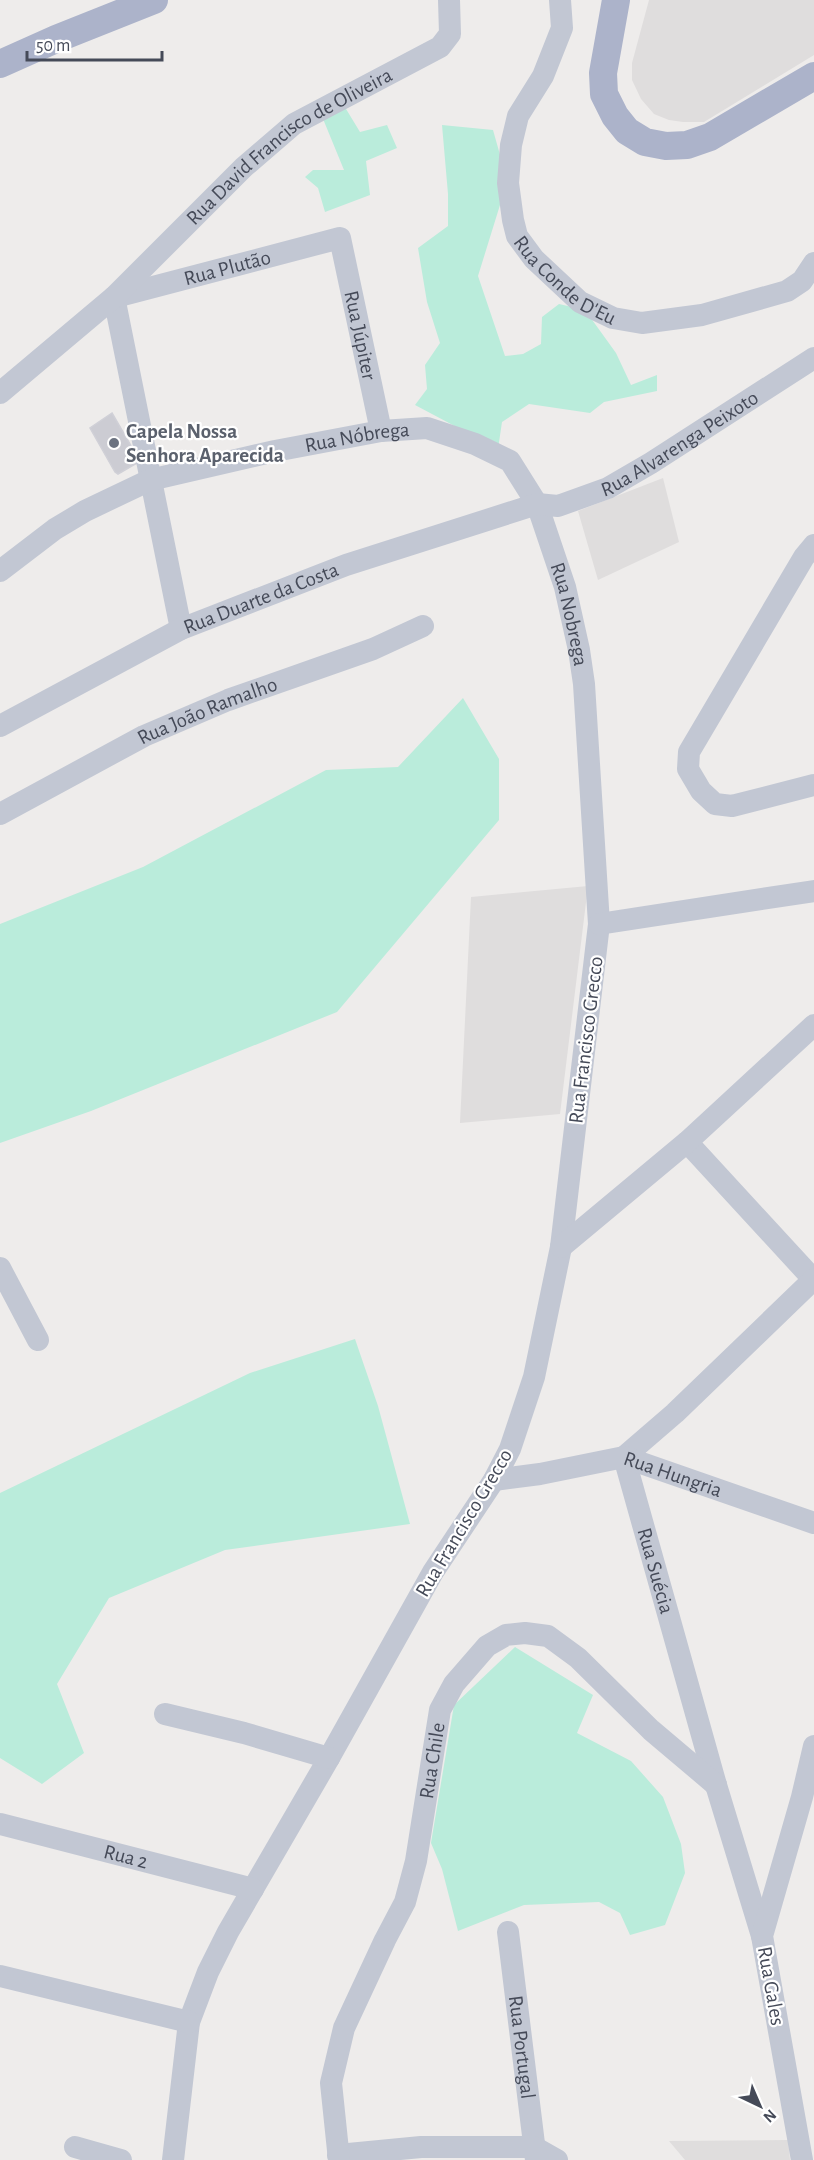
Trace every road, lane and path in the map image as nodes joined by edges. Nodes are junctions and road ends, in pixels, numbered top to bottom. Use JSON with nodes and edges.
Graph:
{"nodes":[{"id":1,"x":154,"y":0,"type":"edge"},
{"id":2,"x":449,"y":0,"type":"edge"},
{"id":3,"x":561,"y":0,"type":"edge"},
{"id":4,"x":616,"y":0,"type":"edge"},
{"id":5,"x":0,"y":64,"type":"edge"},
{"id":6,"x":814,"y":76,"type":"edge"},
{"id":7,"x":340,"y":238,"type":"joint"},
{"id":8,"x":814,"y":263,"type":"edge"},
{"id":9,"x":114,"y":297,"type":"junction"},
{"id":10,"x":814,"y":358,"type":"edge"},
{"id":11,"x":0,"y":393,"type":"edge"},
{"id":12,"x":381,"y":431,"type":"junction"},
{"id":13,"x":150,"y":480,"type":"junction"},
{"id":14,"x":537,"y":504,"type":"junction"},
{"id":15,"x":814,"y":545,"type":"edge"},
{"id":16,"x":5,"y":563,"type":"edge"},
{"id":17,"x":423,"y":626,"type":"dead end"},
{"id":18,"x":181,"y":629,"type":"junction"},
{"id":19,"x":0,"y":726,"type":"edge"},
{"id":20,"x":586,"y":728,"type":"joint"},
{"id":21,"x":814,"y":785,"type":"edge"},
{"id":22,"x":0,"y":814,"type":"edge"},
{"id":23,"x":814,"y":891,"type":"edge"},
{"id":24,"x":599,"y":924,"type":"junction"},
{"id":25,"x":814,"y":1025,"type":"edge"},
{"id":26,"x":687,"y":1142,"type":"junction"},
{"id":27,"x":561,"y":1247,"type":"junction"},
{"id":28,"x":0,"y":1268,"type":"edge"},
{"id":29,"x":814,"y":1279,"type":"edge"},
{"id":30,"x":38,"y":1340,"type":"dead end"},
{"id":31,"x":624,"y":1457,"type":"junction"},
{"id":32,"x":494,"y":1480,"type":"junction"},
{"id":33,"x":814,"y":1523,"type":"edge"},
{"id":34,"x":165,"y":1714,"type":"dead end"},
{"id":35,"x":814,"y":1746,"type":"edge"},
{"id":36,"x":329,"y":1758,"type":"junction"},
{"id":37,"x":716,"y":1785,"type":"junction"},
{"id":38,"x":808,"y":1800,"type":"edge"},
{"id":39,"x":0,"y":1824,"type":"edge"},
{"id":40,"x":253,"y":1888,"type":"junction"},
{"id":41,"x":508,"y":1932,"type":"dead end"},
{"id":42,"x":762,"y":1936,"type":"junction"},
{"id":43,"x":0,"y":1976,"type":"edge"},
{"id":44,"x":189,"y":2022,"type":"junction"},
{"id":45,"x":75,"y":2147,"type":"dead end"},
{"id":46,"x":535,"y":2153,"type":"edge"},
{"id":47,"x":339,"y":2158,"type":"edge"},
{"id":48,"x":121,"y":2160,"type":"edge"},
{"id":49,"x":173,"y":2160,"type":"edge"},
{"id":50,"x":557,"y":2160,"type":"edge"},
{"id":51,"x":802,"y":2160,"type":"edge"}],
"edges":[{"from":1,"to":5,"type":"main road"},
{"from":2,"to":9,"type":"street","name":"Rua David Francisco de Oliveira"},
{"from":3,"to":8,"type":"street","name":"Rua Conde D'Eu"},
{"from":4,"to":6,"type":"main road"},
{"from":7,"to":9,"type":"street","name":"Rua Plutão"},
{"from":7,"to":12,"type":"street","name":"Rua Júpiter"},
{"from":9,"to":11,"type":"street","name":"Rua David Francisco de Oliveira"},
{"from":9,"to":13,"type":"street"},
{"from":10,"to":14,"type":"street","name":"Rua Alvarenga Peixoto"},
{"from":12,"to":13,"type":"street","name":"Rua Nóbrega"},
{"from":12,"to":14,"type":"street","name":"Rua Nóbrega"},
{"from":13,"to":16,"type":"street","name":"Rua Nóbrega"},
{"from":13,"to":18,"type":"street"},
{"from":14,"to":18,"type":"street","name":"Rua Duarte da Costa"},
{"from":14,"to":20,"type":"street","name":"Rua Nobrega"},
{"from":15,"to":21,"type":"street"},
{"from":17,"to":22,"type":"street","name":"Rua João Ramalho"},
{"from":18,"to":19,"type":"street","name":"Rua Duarte da Costa"},
{"from":20,"to":24,"type":"street","name":"Rua Francisco Grecco"},
{"from":23,"to":24,"type":"street"},
{"from":24,"to":27,"type":"street","name":"Rua Francisco Grecco"},
{"from":25,"to":26,"type":"street"},
{"from":26,"to":27,"type":"street"},
{"from":26,"to":29,"type":"street"},
{"from":27,"to":32,"type":"street","name":"Rua Francisco Grecco"},
{"from":28,"to":30,"type":"street"},
{"from":29,"to":31,"type":"street"},
{"from":31,"to":32,"type":"street","name":"Rua Hungria"},
{"from":31,"to":33,"type":"street","name":"Rua Hungria"},
{"from":31,"to":37,"type":"street","name":"Rua Suécia"},
{"from":32,"to":36,"type":"street","name":"Rua Francisco Grecco"},
{"from":34,"to":36,"type":"street"},
{"from":35,"to":38,"type":"street","name":"Rua Gales"},
{"from":36,"to":40,"type":"street","name":"Rua Francisco Grecco"},
{"from":37,"to":42,"type":"street","name":"Rua Suécia"},
{"from":37,"to":47,"type":"street","name":"Rua Chile"},
{"from":38,"to":42,"type":"street","name":"Rua Gales"},
{"from":39,"to":40,"type":"street","name":"Rua 2"},
{"from":40,"to":44,"type":"street","name":"Rua Francisco Grecco"},
{"from":41,"to":46,"type":"street","name":"Rua Portugal"},
{"from":42,"to":51,"type":"street","name":"Rua Gales"},
{"from":43,"to":44,"type":"street"},
{"from":44,"to":49,"type":"street","name":"Rua Francisco Grecco"},
{"from":45,"to":48,"type":"street"},
{"from":46,"to":47,"type":"street"},
{"from":46,"to":50,"type":"street"}]}
